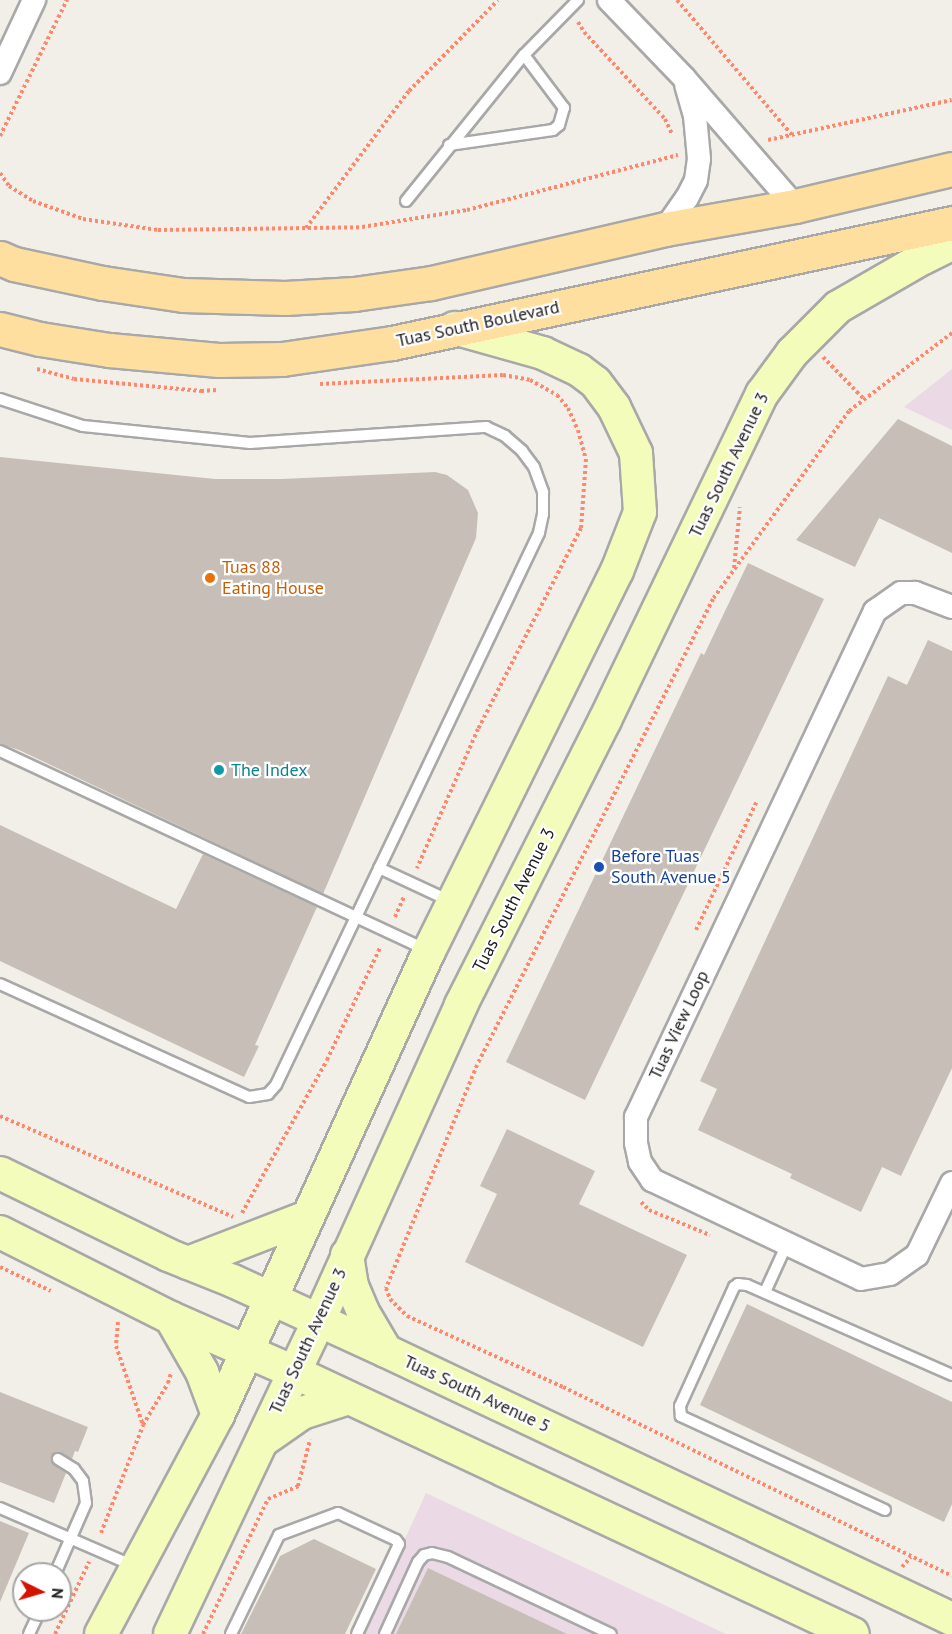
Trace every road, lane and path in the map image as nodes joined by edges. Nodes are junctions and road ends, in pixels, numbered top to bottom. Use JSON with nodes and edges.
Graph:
{"nodes":[{"id":1,"x":34,"y":0,"type":"edge"},
{"id":2,"x":67,"y":0,"type":"edge"},
{"id":3,"x":498,"y":0,"type":"edge"},
{"id":4,"x":609,"y":0,"type":"edge"},
{"id":5,"x":677,"y":0,"type":"edge"},
{"id":6,"x":574,"y":4,"type":"edge"},
{"id":7,"x":524,"y":55,"type":"junction"},
{"id":8,"x":0,"y":73,"type":"edge"},
{"id":9,"x":684,"y":78,"type":"junction"},
{"id":10,"x":952,"y":100,"type":"edge"},
{"id":11,"x":672,"y":135,"type":"dead end"},
{"id":12,"x":793,"y":135,"type":"junction"},
{"id":13,"x":0,"y":136,"type":"edge"},
{"id":14,"x":449,"y":145,"type":"junction"},
{"id":15,"x":742,"y":145,"type":"junction"},
{"id":16,"x":674,"y":146,"type":"dead end"},
{"id":17,"x":698,"y":151,"type":"junction"},
{"id":18,"x":676,"y":156,"type":"junction"},
{"id":19,"x":952,"y":169,"type":"edge"},
{"id":20,"x":0,"y":173,"type":"edge"},
{"id":21,"x":0,"y":185,"type":"edge"},
{"id":22,"x":9,"y":186,"type":"junction"},
{"id":23,"x":406,"y":201,"type":"dead end"},
{"id":24,"x":795,"y":206,"type":"junction"},
{"id":25,"x":952,"y":223,"type":"edge"},
{"id":26,"x":306,"y":228,"type":"junction"},
{"id":27,"x":665,"y":229,"type":"junction"},
{"id":28,"x":952,"y":244,"type":"edge"},
{"id":29,"x":5,"y":255,"type":"edge"},
{"id":30,"x":454,"y":328,"type":"junction"},
{"id":31,"x":0,"y":329,"type":"edge"},
{"id":32,"x":952,"y":333,"type":"edge"},
{"id":33,"x":818,"y":352,"type":"dead end"},
{"id":34,"x":863,"y":398,"type":"junction"},
{"id":35,"x":0,"y":399,"type":"edge"},
{"id":36,"x":741,"y":503,"type":"dead end"},
{"id":37,"x":734,"y":570,"type":"junction"},
{"id":38,"x":952,"y":607,"type":"edge"},
{"id":39,"x":0,"y":751,"type":"edge"},
{"id":40,"x":758,"y":799,"type":"dead end"},
{"id":41,"x":380,"y":868,"type":"junction"},
{"id":42,"x":453,"y":903,"type":"junction"},
{"id":43,"x":355,"y":915,"type":"junction"},
{"id":44,"x":693,"y":938,"type":"dead end"},
{"id":45,"x":429,"y":951,"type":"junction"},
{"id":46,"x":0,"y":984,"type":"edge"},
{"id":47,"x":0,"y":1116,"type":"edge"},
{"id":48,"x":0,"y":1173,"type":"edge"},
{"id":49,"x":952,"y":1183,"type":"edge"},
{"id":50,"x":635,"y":1196,"type":"dead end"},
{"id":51,"x":307,"y":1217,"type":"junction"},
{"id":52,"x":240,"y":1219,"type":"dead end"},
{"id":53,"x":0,"y":1232,"type":"edge"},
{"id":54,"x":713,"y":1237,"type":"dead end"},
{"id":55,"x":787,"y":1244,"type":"junction"},
{"id":56,"x":347,"y":1255,"type":"junction"},
{"id":57,"x":188,"y":1263,"type":"junction"},
{"id":58,"x":0,"y":1267,"type":"edge"},
{"id":59,"x":54,"y":1292,"type":"dead end"},
{"id":60,"x":765,"y":1292,"type":"junction"},
{"id":61,"x":270,"y":1298,"type":"junction"},
{"id":62,"x":107,"y":1317,"type":"dead end"},
{"id":63,"x":171,"y":1318,"type":"junction"},
{"id":64,"x":319,"y":1320,"type":"junction"},
{"id":65,"x":118,"y":1322,"type":"junction"},
{"id":66,"x":127,"y":1327,"type":"dead end"},
{"id":67,"x":386,"y":1351,"type":"junction"},
{"id":68,"x":245,"y":1352,"type":"junction"},
{"id":69,"x":172,"y":1363,"type":"dead end"},
{"id":70,"x":294,"y":1372,"type":"junction"},
{"id":71,"x":952,"y":1375,"type":"edge"},
{"id":72,"x":349,"y":1398,"type":"junction"},
{"id":73,"x":218,"y":1415,"type":"junction"},
{"id":74,"x":143,"y":1425,"type":"junction"},
{"id":75,"x":312,"y":1432,"type":"dead end"},
{"id":76,"x":262,"y":1441,"type":"junction"},
{"id":77,"x":58,"y":1459,"type":"dead end"},
{"id":78,"x":0,"y":1508,"type":"edge"},
{"id":79,"x":885,"y":1510,"type":"dead end"},
{"id":80,"x":70,"y":1539,"type":"junction"},
{"id":81,"x":95,"y":1550,"type":"junction"},
{"id":82,"x":60,"y":1562,"type":"edge"},
{"id":83,"x":135,"y":1566,"type":"junction"},
{"id":84,"x":952,"y":1576,"type":"edge"},
{"id":85,"x":952,"y":1618,"type":"edge"},
{"id":86,"x":55,"y":1634,"type":"edge"},
{"id":87,"x":101,"y":1634,"type":"edge"},
{"id":88,"x":170,"y":1634,"type":"edge"},
{"id":89,"x":203,"y":1634,"type":"edge"},
{"id":90,"x":231,"y":1634,"type":"edge"},
{"id":91,"x":357,"y":1634,"type":"edge"},
{"id":92,"x":385,"y":1634,"type":"edge"},
{"id":93,"x":611,"y":1634,"type":"edge"},
{"id":94,"x":853,"y":1634,"type":"edge"}],
"edges":[{"from":1,"to":8,"type":"street"},
{"from":2,"to":13,"type":"path"},
{"from":3,"to":26,"type":"path"},
{"from":4,"to":9,"type":"street"},
{"from":5,"to":12,"type":"path"},
{"from":6,"to":7,"type":"lane"},
{"from":6,"to":11,"type":"path"},
{"from":7,"to":14,"type":"lane"},
{"from":7,"to":14,"type":"lane"},
{"from":9,"to":15,"type":"street"},
{"from":9,"to":17,"type":"street"},
{"from":10,"to":12,"type":"path"},
{"from":12,"to":15,"type":"path"},
{"from":14,"to":23,"type":"lane"},
{"from":15,"to":24,"type":"street"},
{"from":16,"to":18,"type":"path"},
{"from":17,"to":18,"type":"path"},
{"from":17,"to":27,"type":"street"},
{"from":18,"to":26,"type":"path"},
{"from":19,"to":24,"type":"main road"},
{"from":20,"to":22,"type":"path"},
{"from":21,"to":22,"type":"path"},
{"from":22,"to":26,"type":"path"},
{"from":24,"to":27,"type":"main road"},
{"from":25,"to":30,"type":"main road","name":"Tuas South Boulevard"},
{"from":27,"to":29,"type":"main road"},
{"from":28,"to":56,"type":"street","name":"Tuas South Avenue 3"},
{"from":30,"to":31,"type":"main road","name":"Tuas South Boulevard"},
{"from":30,"to":42,"type":"street"},
{"from":32,"to":34,"type":"path"},
{"from":33,"to":34,"type":"path"},
{"from":34,"to":37,"type":"path"},
{"from":35,"to":41,"type":"lane"},
{"from":36,"to":37,"type":"path"},
{"from":37,"to":84,"type":"path"},
{"from":38,"to":55,"type":"street","name":"Tuas View Loop"},
{"from":39,"to":43,"type":"lane"},
{"from":40,"to":44,"type":"path"},
{"from":41,"to":42,"type":"lane"},
{"from":41,"to":43,"type":"lane"},
{"from":42,"to":45,"type":"street"},
{"from":43,"to":45,"type":"lane"},
{"from":43,"to":46,"type":"lane"},
{"from":45,"to":51,"type":"street"},
{"from":47,"to":52,"type":"path"},
{"from":48,"to":57,"type":"street","name":"Tuas South Avenue 5"},
{"from":49,"to":55,"type":"street","name":"Tuas View Loop"},
{"from":50,"to":54,"type":"path"},
{"from":51,"to":57,"type":"street"},
{"from":51,"to":61,"type":"street"},
{"from":53,"to":63,"type":"street"},
{"from":55,"to":60,"type":"lane"},
{"from":56,"to":64,"type":"street","name":"Tuas South Avenue 3"},
{"from":56,"to":67,"type":"street"},
{"from":57,"to":61,"type":"street","name":"Tuas South Avenue 5"},
{"from":58,"to":59,"type":"path"},
{"from":60,"to":71,"type":"lane"},
{"from":60,"to":79,"type":"lane"},
{"from":61,"to":64,"type":"street","name":"Tuas South Avenue 5"},
{"from":61,"to":68,"type":"street"},
{"from":62,"to":65,"type":"path"},
{"from":63,"to":68,"type":"street"},
{"from":63,"to":73,"type":"street"},
{"from":64,"to":67,"type":"street","name":"Tuas South Avenue 5"},
{"from":64,"to":70,"type":"street","name":"Tuas South Avenue 3"},
{"from":65,"to":66,"type":"path"},
{"from":65,"to":74,"type":"path"},
{"from":67,"to":85,"type":"street","name":"Tuas South Avenue 5"},
{"from":68,"to":70,"type":"street"},
{"from":68,"to":73,"type":"street"},
{"from":69,"to":74,"type":"path"},
{"from":70,"to":72,"type":"street"},
{"from":70,"to":76,"type":"street","name":"Tuas South Avenue 3"},
{"from":72,"to":76,"type":"street"},
{"from":72,"to":94,"type":"street"},
{"from":73,"to":83,"type":"street"},
{"from":74,"to":81,"type":"path"},
{"from":75,"to":89,"type":"path"},
{"from":76,"to":88,"type":"street","name":"Tuas South Avenue 3"},
{"from":77,"to":80,"type":"lane"},
{"from":78,"to":80,"type":"lane"},
{"from":80,"to":81,"type":"lane"},
{"from":80,"to":82,"type":"lane"},
{"from":81,"to":83,"type":"lane"},
{"from":81,"to":86,"type":"path"},
{"from":83,"to":87,"type":"street"},
{"from":90,"to":91,"type":"lane"},
{"from":92,"to":93,"type":"lane"}]}
